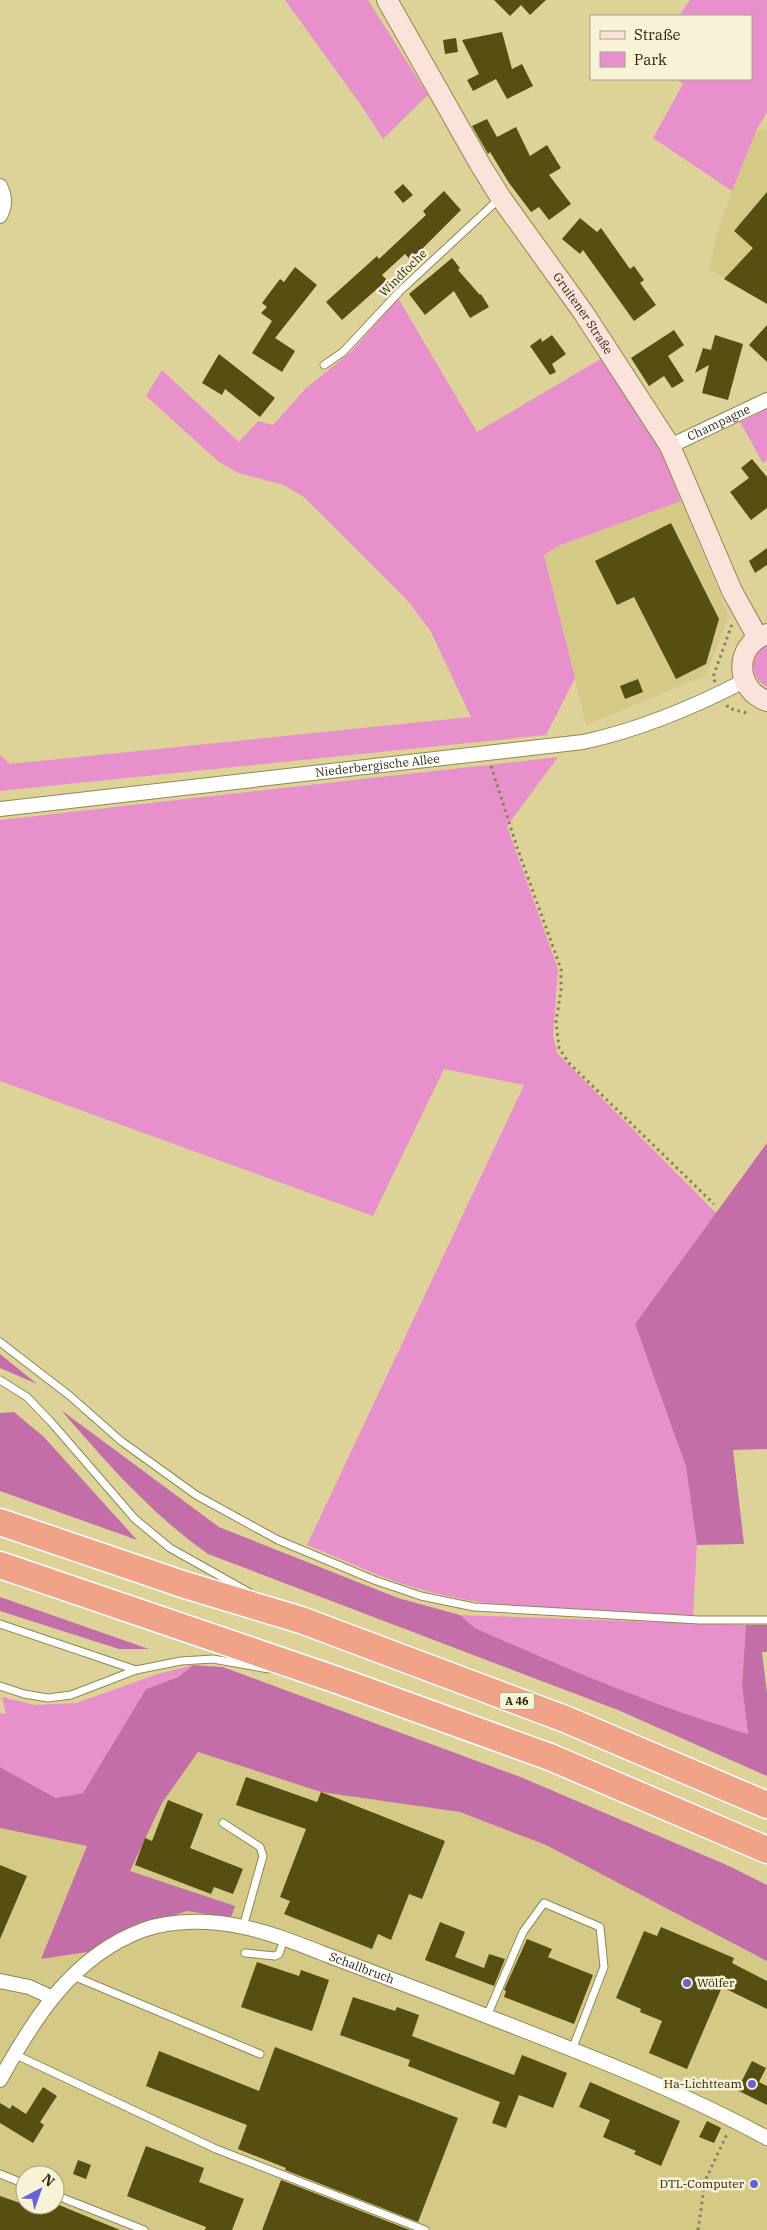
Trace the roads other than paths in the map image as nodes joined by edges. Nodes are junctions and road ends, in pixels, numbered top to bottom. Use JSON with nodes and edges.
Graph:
{"nodes":[{"id":1,"x":387,"y":0,"type":"edge"},
{"id":2,"x":2,"y":192,"type":"edge"},
{"id":3,"x":501,"y":198,"type":"junction"},
{"id":4,"x":0,"y":216,"type":"edge"},
{"id":5,"x":324,"y":365,"type":"dead end"},
{"id":6,"x":767,"y":400,"type":"edge"},
{"id":7,"x":670,"y":446,"type":"junction"},
{"id":8,"x":762,"y":636,"type":"edge"},
{"id":9,"x":744,"y":681,"type":"junction"},
{"id":10,"x":767,"y":701,"type":"edge"},
{"id":11,"x":0,"y":809,"type":"edge"},
{"id":12,"x":0,"y":1342,"type":"edge"},
{"id":13,"x":0,"y":1380,"type":"edge"},
{"id":14,"x":0,"y":1522,"type":"edge"},
{"id":15,"x":0,"y":1564,"type":"edge"},
{"id":16,"x":301,"y":1620,"type":"junction"},
{"id":17,"x":767,"y":1620,"type":"edge"},
{"id":18,"x":0,"y":1624,"type":"edge"},
{"id":19,"x":136,"y":1670,"type":"junction"},
{"id":20,"x":282,"y":1671,"type":"dead end"},
{"id":21,"x":291,"y":1672,"type":"dead end"},
{"id":22,"x":338,"y":1680,"type":"junction"},
{"id":23,"x":0,"y":1686,"type":"edge"},
{"id":24,"x":767,"y":1805,"type":"edge"},
{"id":25,"x":223,"y":1823,"type":"dead end"},
{"id":26,"x":767,"y":1850,"type":"edge"},
{"id":27,"x":243,"y":1927,"type":"junction"},
{"id":28,"x":284,"y":1939,"type":"junction"},
{"id":29,"x":245,"y":1953,"type":"dead end"},
{"id":30,"x":71,"y":1975,"type":"junction"},
{"id":31,"x":0,"y":1981,"type":"edge"},
{"id":32,"x":51,"y":1998,"type":"junction"},
{"id":33,"x":487,"y":2016,"type":"junction"},
{"id":34,"x":572,"y":2050,"type":"junction"},
{"id":35,"x":14,"y":2054,"type":"junction"},
{"id":36,"x":260,"y":2054,"type":"dead end"},
{"id":37,"x":0,"y":2080,"type":"edge"},
{"id":38,"x":767,"y":2138,"type":"edge"},
{"id":39,"x":0,"y":2174,"type":"edge"},
{"id":40,"x":15,"y":2180,"type":"edge"},
{"id":41,"x":65,"y":2200,"type":"edge"},
{"id":42,"x":144,"y":2230,"type":"edge"},
{"id":43,"x":425,"y":2230,"type":"edge"}],
"edges":[{"from":1,"to":3,"type":"main road","name":"Gruitener Straße"},
{"from":2,"to":4,"type":"street"},
{"from":3,"to":5,"type":"lane","name":"Windfoche"},
{"from":3,"to":7,"type":"main road","name":"Gruitener Straße"},
{"from":6,"to":7,"type":"street","name":"Champagne"},
{"from":7,"to":8,"type":"main road","name":"Gruitener Straße"},
{"from":8,"to":9,"type":"main road"},
{"from":9,"to":10,"type":"main road"},
{"from":9,"to":11,"type":"street","name":"Niederbergische Allee"},
{"from":12,"to":17,"type":"lane"},
{"from":13,"to":16,"type":"lane"},
{"from":14,"to":16,"type":"highway","number":"A 46"},
{"from":15,"to":22,"type":"highway"},
{"from":16,"to":24,"type":"highway","number":"A 46"},
{"from":18,"to":19,"type":"lane"},
{"from":19,"to":20,"type":"lane"},
{"from":19,"to":23,"type":"lane"},
{"from":21,"to":22,"type":"lane"},
{"from":22,"to":26,"type":"highway"},
{"from":25,"to":27,"type":"lane"},
{"from":27,"to":28,"type":"street","name":"Schallbruch"},
{"from":27,"to":30,"type":"street","name":"Schallbruch"},
{"from":28,"to":29,"type":"lane"},
{"from":28,"to":33,"type":"street","name":"Schallbruch"},
{"from":30,"to":32,"type":"street","name":"Schallbruch"},
{"from":30,"to":36,"type":"lane"},
{"from":31,"to":32,"type":"street"},
{"from":32,"to":35,"type":"street","name":"Schallbruch"},
{"from":33,"to":34,"type":"street","name":"Schallbruch"},
{"from":33,"to":34,"type":"lane"},
{"from":34,"to":38,"type":"street","name":"Schallbruch"},
{"from":35,"to":37,"type":"street","name":"Schallbruch"},
{"from":35,"to":43,"type":"lane"},
{"from":39,"to":40,"type":"lane"},
{"from":41,"to":42,"type":"lane"}]}
